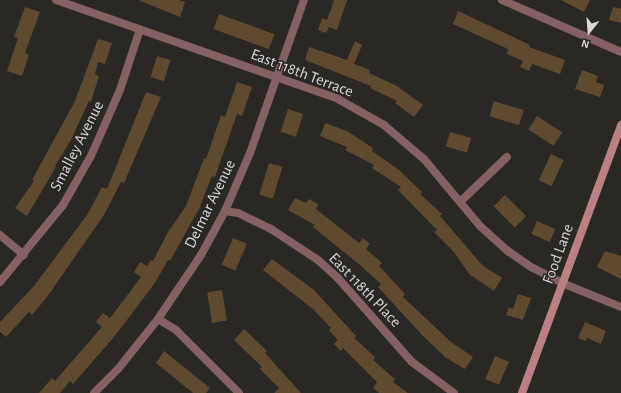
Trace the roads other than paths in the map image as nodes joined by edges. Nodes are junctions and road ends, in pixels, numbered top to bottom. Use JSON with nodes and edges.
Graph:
{"nodes":[{"id":1,"x":56,"y":0,"type":"edge"},
{"id":2,"x":304,"y":0,"type":"edge"},
{"id":3,"x":502,"y":0,"type":"edge"},
{"id":4,"x":140,"y":29,"type":"junction"},
{"id":5,"x":621,"y":52,"type":"edge"},
{"id":6,"x":278,"y":77,"type":"junction"},
{"id":7,"x":621,"y":125,"type":"edge"},
{"id":8,"x":506,"y":157,"type":"dead end"},
{"id":9,"x":460,"y":202,"type":"junction"},
{"id":10,"x":225,"y":211,"type":"junction"},
{"id":11,"x":0,"y":235,"type":"edge"},
{"id":12,"x":24,"y":255,"type":"junction"},
{"id":13,"x":0,"y":282,"type":"edge"},
{"id":14,"x":562,"y":283,"type":"junction"},
{"id":15,"x":621,"y":307,"type":"edge"},
{"id":16,"x":158,"y":319,"type":"junction"},
{"id":17,"x":94,"y":393,"type":"edge"},
{"id":18,"x":239,"y":393,"type":"edge"},
{"id":19,"x":454,"y":393,"type":"edge"},
{"id":20,"x":522,"y":393,"type":"edge"}],
"edges":[{"from":1,"to":4,"type":"street","name":"East 118th Terrace"},
{"from":2,"to":6,"type":"street","name":"Delmar Avenue"},
{"from":3,"to":5,"type":"street"},
{"from":4,"to":6,"type":"street","name":"East 118th Terrace"},
{"from":4,"to":12,"type":"street","name":"Smalley Avenue"},
{"from":6,"to":9,"type":"street","name":"East 118th Terrace"},
{"from":6,"to":10,"type":"street","name":"Delmar Avenue"},
{"from":7,"to":14,"type":"street","name":"Food Lane"},
{"from":8,"to":9,"type":"street"},
{"from":9,"to":14,"type":"street","name":"East 118th Terrace"},
{"from":10,"to":16,"type":"street","name":"Delmar Avenue"},
{"from":10,"to":19,"type":"street","name":"East 118th Place"},
{"from":11,"to":12,"type":"street"},
{"from":12,"to":13,"type":"street","name":"Smalley Avenue"},
{"from":14,"to":15,"type":"street","name":"East 118th Terrace"},
{"from":14,"to":20,"type":"street","name":"Food Lane"},
{"from":16,"to":17,"type":"street","name":"Delmar Avenue"},
{"from":16,"to":18,"type":"street"}]}
